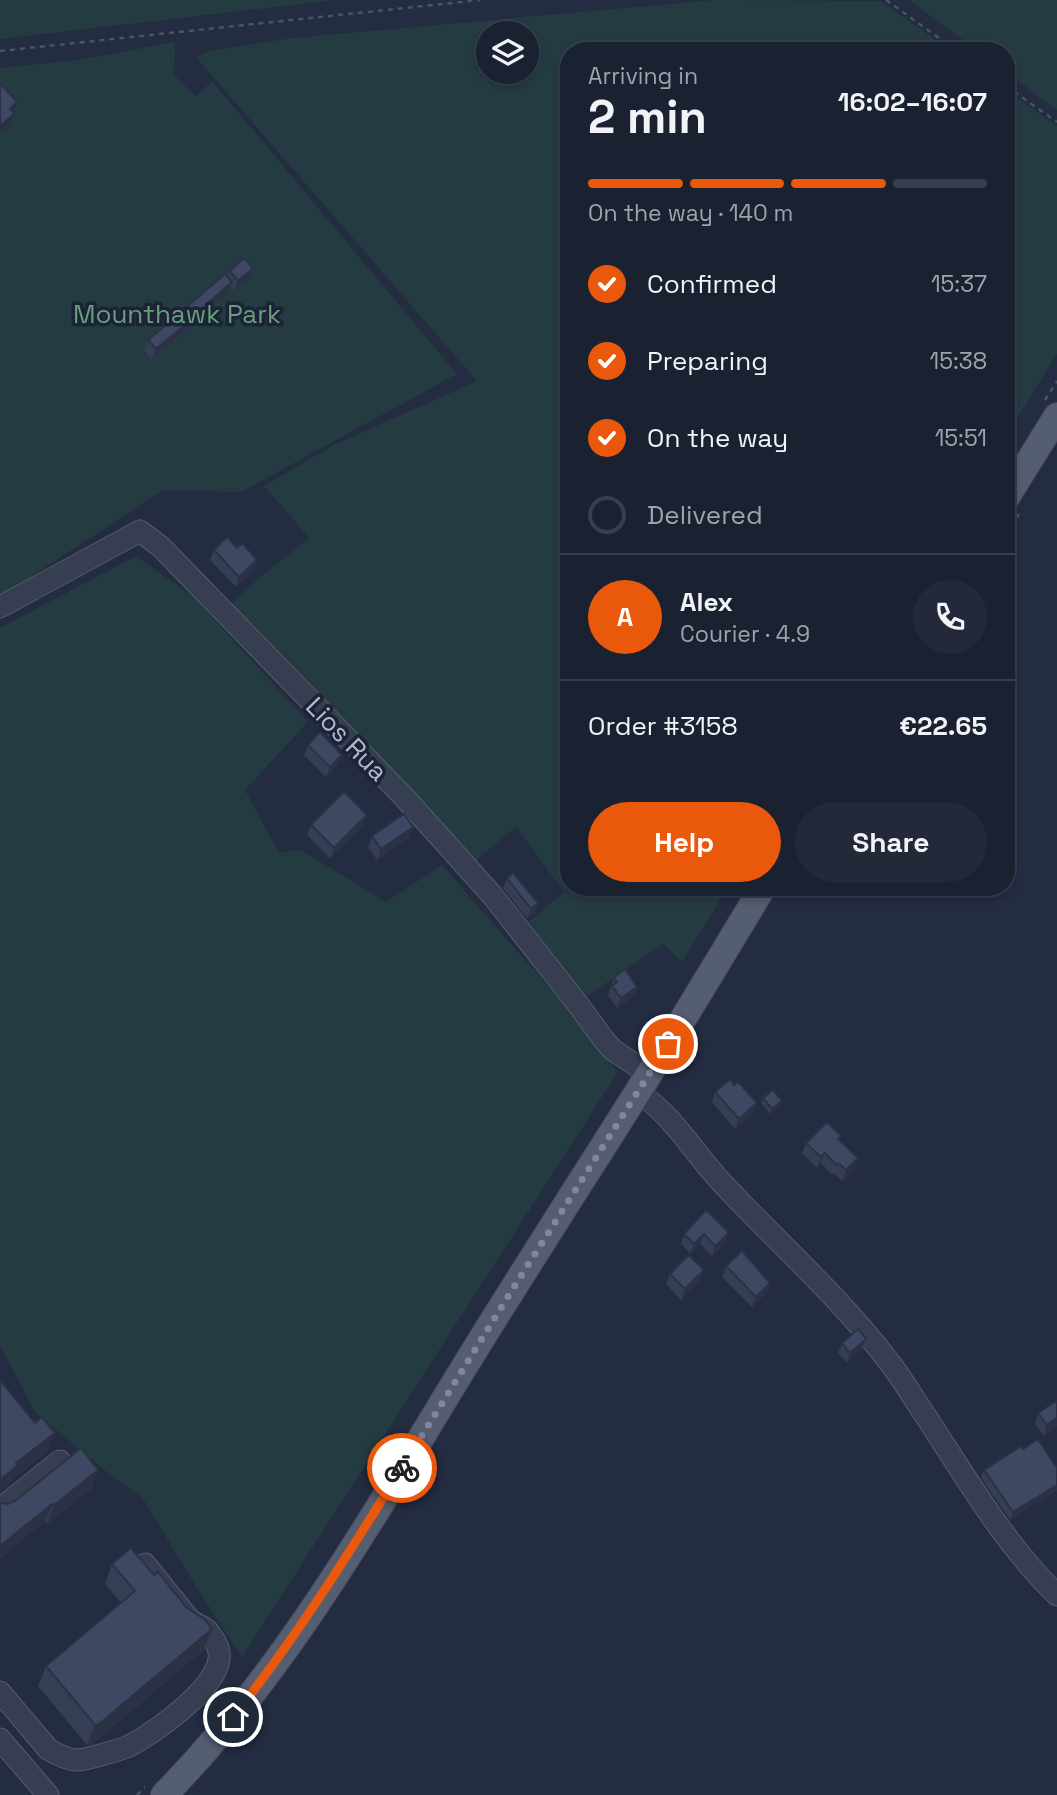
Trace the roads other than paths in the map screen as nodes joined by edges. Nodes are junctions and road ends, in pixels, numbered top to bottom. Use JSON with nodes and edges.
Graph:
{"nodes":[{"id":1,"x":1057,"y":416,"type":"edge"},
{"id":2,"x":1015,"y":484,"type":"edge"},
{"id":3,"x":0,"y":607,"type":"edge"},
{"id":4,"x":757,"y":896,"type":"edge"},
{"id":5,"x":643,"y":1083,"type":"junction"},
{"id":6,"x":60,"y":1461,"type":"edge"},
{"id":7,"x":0,"y":1509,"type":"edge"},
{"id":8,"x":145,"y":1564,"type":"edge"},
{"id":9,"x":1057,"y":1595,"type":"edge"},
{"id":10,"x":0,"y":1692,"type":"edge"},
{"id":11,"x":0,"y":1739,"type":"edge"},
{"id":12,"x":48,"y":1795,"type":"edge"},
{"id":13,"x":164,"y":1795,"type":"edge"}],
"edges":[{"from":1,"to":2,"type":"main road"},
{"from":3,"to":5,"type":"street","name":"Lios Rua"},
{"from":4,"to":5,"type":"main road"},
{"from":5,"to":9,"type":"street"},
{"from":5,"to":13,"type":"main road"},
{"from":6,"to":7,"type":"street"},
{"from":8,"to":10,"type":"street"},
{"from":11,"to":12,"type":"street"}]}
